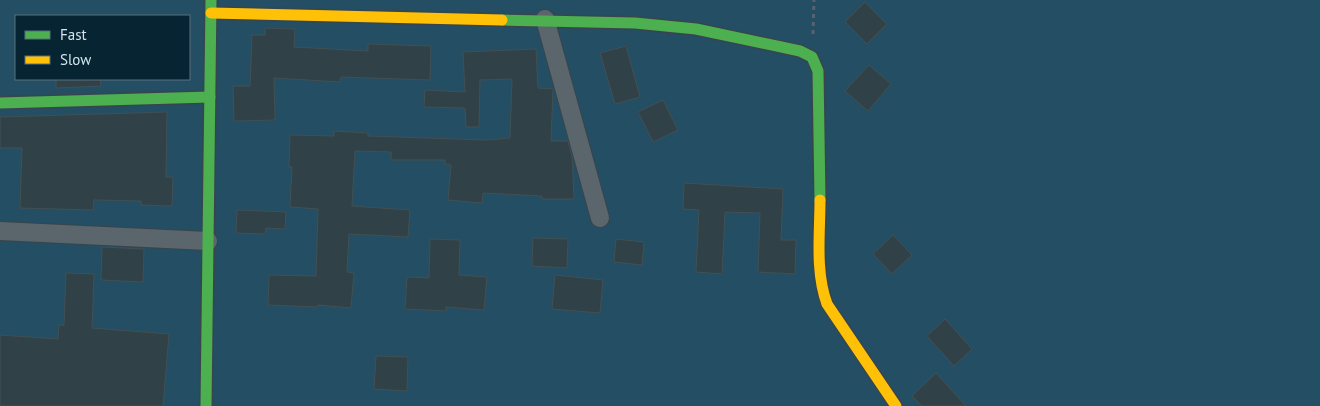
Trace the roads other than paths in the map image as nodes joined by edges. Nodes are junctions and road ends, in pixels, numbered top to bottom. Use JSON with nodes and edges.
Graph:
{"nodes":[{"id":1,"x":211,"y":0,"type":"edge"},
{"id":2,"x":211,"y":13,"type":"junction"},
{"id":3,"x":545,"y":19,"type":"junction"},
{"id":4,"x":210,"y":97,"type":"junction"},
{"id":5,"x":0,"y":103,"type":"edge"},
{"id":6,"x":600,"y":218,"type":"dead end"},
{"id":7,"x":0,"y":231,"type":"edge"},
{"id":8,"x":208,"y":241,"type":"junction"},
{"id":9,"x":206,"y":406,"type":"edge"},
{"id":10,"x":896,"y":406,"type":"edge"}],
"edges":[{"from":1,"to":2,"type":"street"},
{"from":2,"to":3,"type":"street"},
{"from":2,"to":4,"type":"street"},
{"from":3,"to":6,"type":"street"},
{"from":3,"to":10,"type":"street"},
{"from":4,"to":5,"type":"street"},
{"from":4,"to":8,"type":"street"},
{"from":7,"to":8,"type":"street"},
{"from":8,"to":9,"type":"street"}]}
